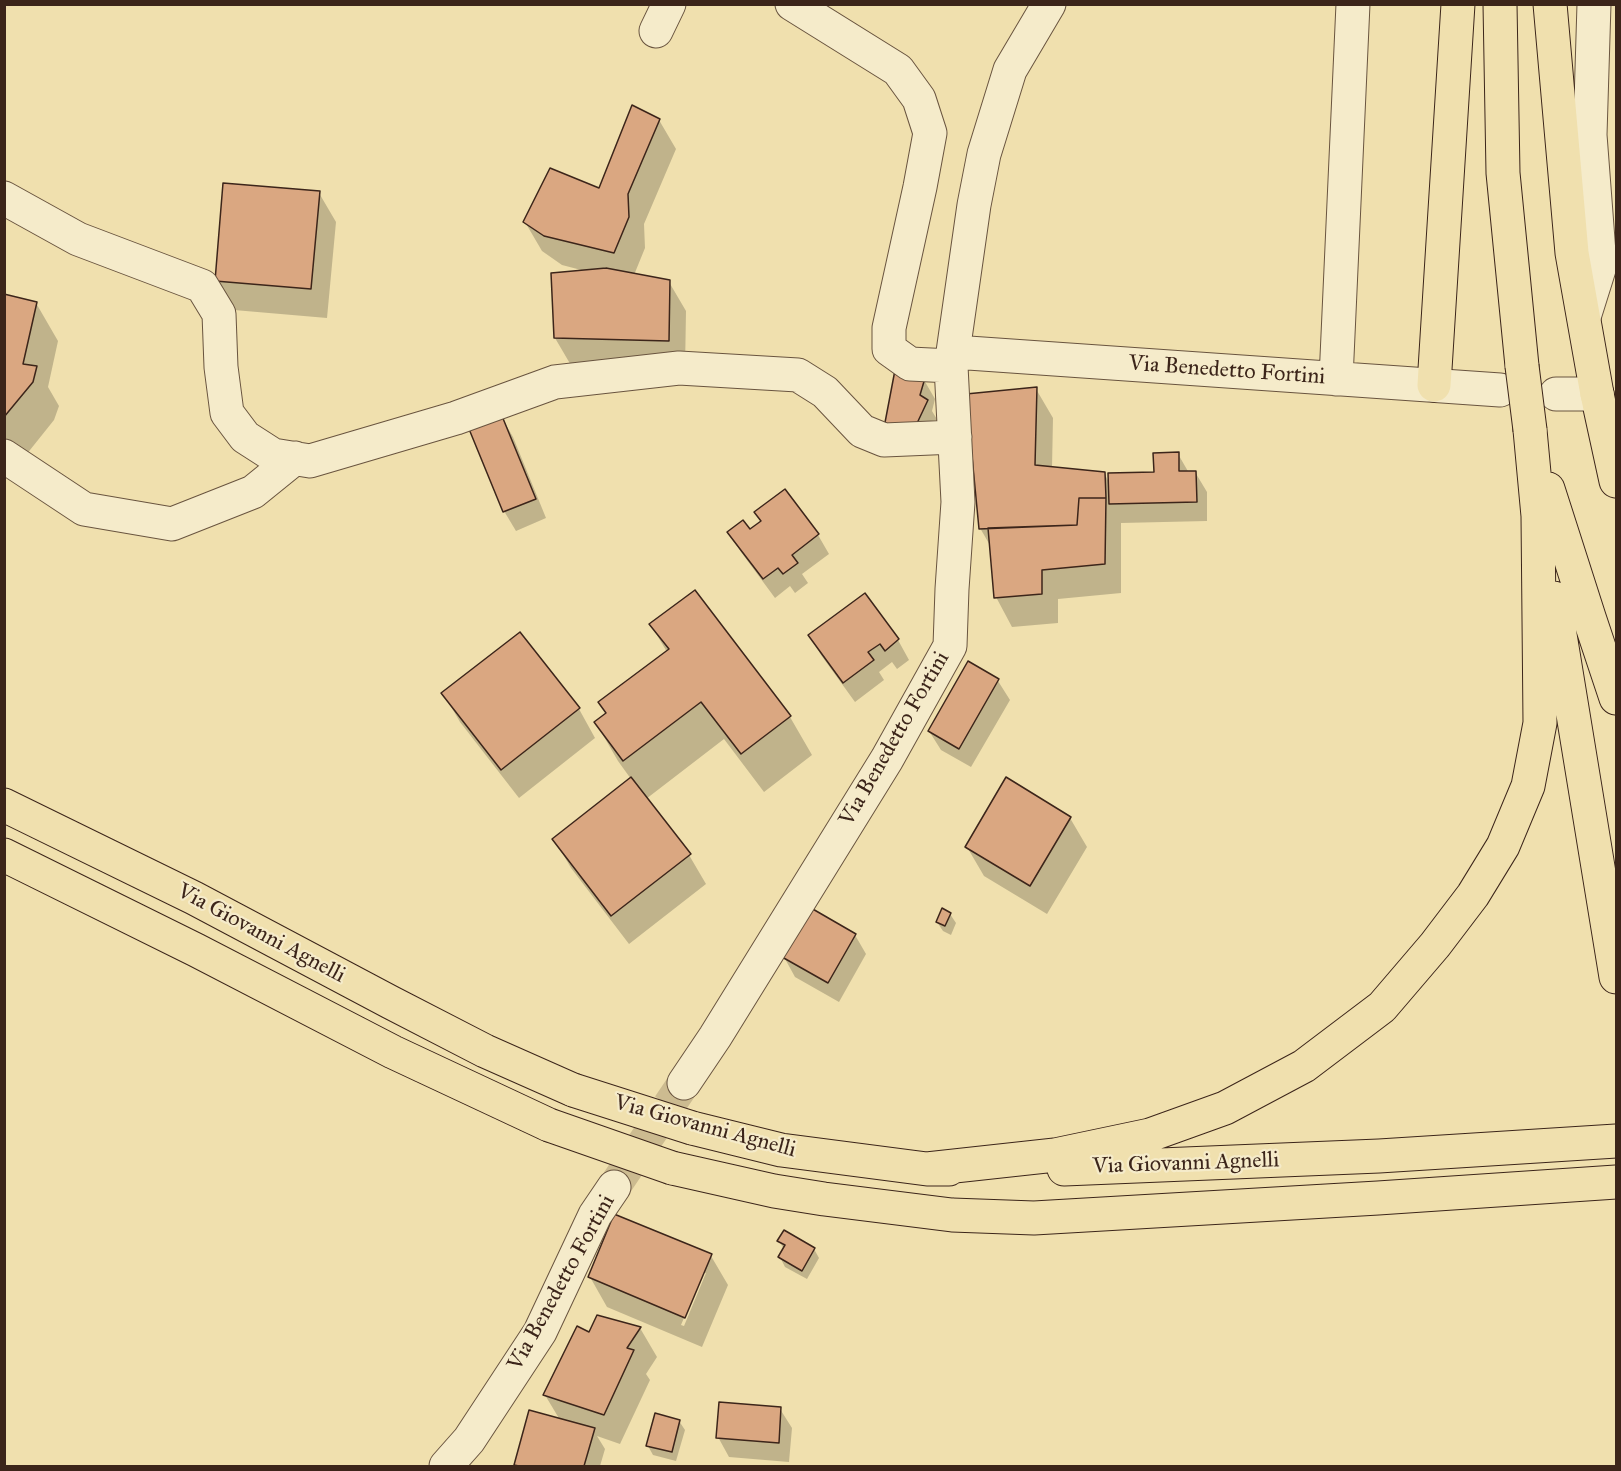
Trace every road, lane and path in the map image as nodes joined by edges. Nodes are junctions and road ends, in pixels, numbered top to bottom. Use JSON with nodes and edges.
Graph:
{"nodes":[{"id":1,"x":792,"y":4,"type":"edge"},
{"id":2,"x":1050,"y":4,"type":"edge"},
{"id":3,"x":1353,"y":4,"type":"edge"},
{"id":4,"x":1458,"y":4,"type":"edge"},
{"id":5,"x":1500,"y":4,"type":"edge"},
{"id":6,"x":1550,"y":4,"type":"edge"},
{"id":7,"x":1594,"y":4,"type":"edge"},
{"id":8,"x":4,"y":198,"type":"edge"},
{"id":9,"x":1584,"y":317,"type":"junction"},
{"id":10,"x":952,"y":359,"type":"junction"},
{"id":11,"x":1336,"y":379,"type":"junction"},
{"id":12,"x":1434,"y":385,"type":"junction"},
{"id":13,"x":1500,"y":390,"type":"dead end"},
{"id":14,"x":1556,"y":394,"type":"dead end"},
{"id":15,"x":1597,"y":394,"type":"junction"},
{"id":16,"x":1530,"y":430,"type":"junction"},
{"id":17,"x":955,"y":437,"type":"junction"},
{"id":18,"x":4,"y":456,"type":"edge"},
{"id":19,"x":295,"y":458,"type":"junction"},
{"id":20,"x":1615,"y":471,"type":"edge"},
{"id":21,"x":1538,"y":516,"type":"junction"},
{"id":22,"x":1617,"y":698,"type":"edge"},
{"id":23,"x":4,"y":805,"type":"edge"},
{"id":24,"x":4,"y":855,"type":"edge"},
{"id":25,"x":1617,"y":977,"type":"edge"},
{"id":26,"x":684,"y":1083,"type":"tunnel mouth"},
{"id":27,"x":1617,"y":1141,"type":"edge"},
{"id":28,"x":927,"y":1169,"type":"junction"},
{"id":29,"x":1617,"y":1182,"type":"edge"},
{"id":30,"x":1554,"y":1185,"type":"junction"},
{"id":31,"x":614,"y":1186,"type":"tunnel mouth"},
{"id":32,"x":1617,"y":1189,"type":"edge"},
{"id":33,"x":446,"y":1467,"type":"edge"}],
"edges":[{"from":1,"to":10,"type":"street"},
{"from":2,"to":10,"type":"street","name":"Via Benedetto Fortini"},
{"from":3,"to":11,"type":"street"},
{"from":4,"to":12,"type":"main road"},
{"from":5,"to":16,"type":"main road","bridge":true},
{"from":6,"to":9,"type":"main road"},
{"from":7,"to":9,"type":"street"},
{"from":8,"to":19,"type":"street"},
{"from":9,"to":15,"type":"main road"},
{"from":10,"to":11,"type":"street","name":"Via Benedetto Fortini"},
{"from":10,"to":17,"type":"street","name":"Via Benedetto Fortini"},
{"from":11,"to":12,"type":"street","name":"Via Benedetto Fortini"},
{"from":12,"to":13,"type":"street","name":"Via Benedetto Fortini"},
{"from":14,"to":15,"type":"street"},
{"from":15,"to":20,"type":"main road"},
{"from":16,"to":21,"type":"main road"},
{"from":16,"to":22,"type":"main road"},
{"from":17,"to":19,"type":"street"},
{"from":17,"to":26,"type":"street","name":"Via Benedetto Fortini"},
{"from":18,"to":19,"type":"street"},
{"from":21,"to":25,"type":"main road"},
{"from":21,"to":28,"type":"main road"},
{"from":23,"to":28,"type":"main road","name":"Via Giovanni Agnelli","bridge":true},
{"from":24,"to":30,"type":"main road","name":"Via Giovanni Agnelli","bridge":true},
{"from":27,"to":28,"type":"main road","name":"Via Giovanni Agnelli"},
{"from":29,"to":30,"type":"main road","name":"Via Giovanni Agnelli"},
{"from":30,"to":32,"type":"main road"},
{"from":31,"to":33,"type":"street","name":"Via Benedetto Fortini"}]}
